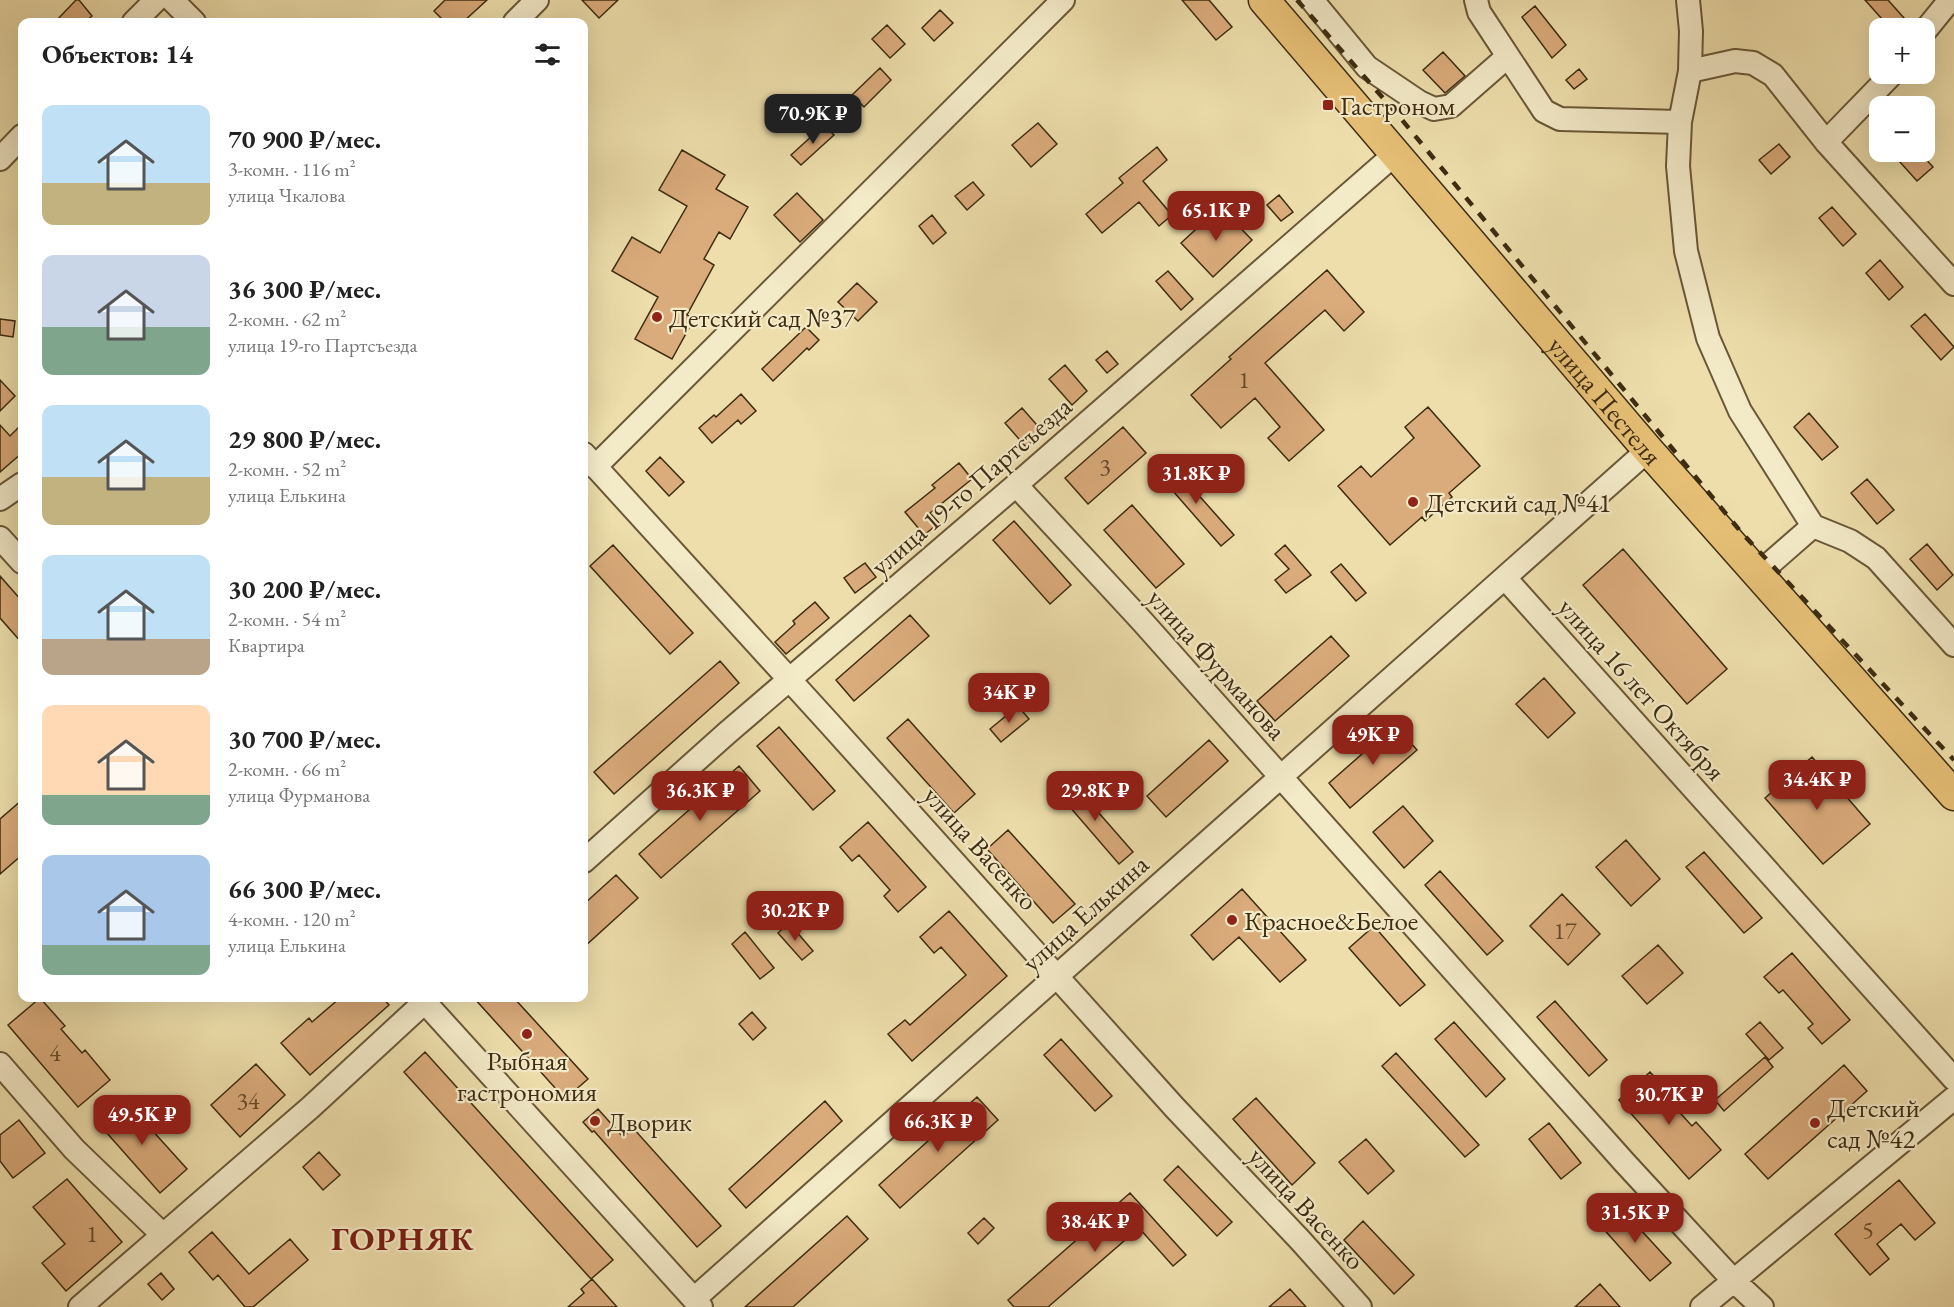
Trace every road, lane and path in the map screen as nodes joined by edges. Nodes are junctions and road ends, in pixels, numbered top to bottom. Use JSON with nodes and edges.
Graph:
{"nodes":[{"id":1,"x":156,"y":0,"type":"edge"},
{"id":2,"x":171,"y":0,"type":"edge"},
{"id":3,"x":537,"y":0,"type":"edge"},
{"id":4,"x":1063,"y":0,"type":"edge"},
{"id":5,"x":1264,"y":0,"type":"edge"},
{"id":6,"x":1312,"y":0,"type":"edge"},
{"id":7,"x":1476,"y":0,"type":"edge"},
{"id":8,"x":1688,"y":0,"type":"edge"},
{"id":9,"x":1950,"y":0,"type":"edge"},
{"id":10,"x":138,"y":18,"type":"edge"},
{"id":11,"x":190,"y":18,"type":"edge"},
{"id":12,"x":518,"y":18,"type":"edge"},
{"id":13,"x":1935,"y":19,"type":"edge"},
{"id":14,"x":1507,"y":57,"type":"junction"},
{"id":15,"x":1690,"y":71,"type":"junction"},
{"id":16,"x":1882,"y":84,"type":"edge"},
{"id":17,"x":1680,"y":122,"type":"junction"},
{"id":18,"x":18,"y":140,"type":"edge"},
{"id":19,"x":1826,"y":142,"type":"junction"},
{"id":20,"x":1395,"y":154,"type":"junction"},
{"id":21,"x":0,"y":159,"type":"edge"},
{"id":22,"x":1954,"y":284,"type":"edge"},
{"id":23,"x":1648,"y":450,"type":"junction"},
{"id":24,"x":589,"y":460,"type":"edge"},
{"id":25,"x":1016,"y":485,"type":"junction"},
{"id":26,"x":18,"y":487,"type":"edge"},
{"id":27,"x":0,"y":499,"type":"edge"},
{"id":28,"x":1813,"y":526,"type":"junction"},
{"id":29,"x":0,"y":538,"type":"edge"},
{"id":30,"x":18,"y":558,"type":"edge"},
{"id":31,"x":1758,"y":574,"type":"junction"},
{"id":32,"x":1505,"y":578,"type":"junction"},
{"id":33,"x":1954,"y":645,"type":"edge"},
{"id":34,"x":789,"y":681,"type":"junction"},
{"id":35,"x":1280,"y":778,"type":"junction"},
{"id":36,"x":1954,"y":795,"type":"edge"},
{"id":37,"x":588,"y":857,"type":"edge"},
{"id":38,"x":1058,"y":976,"type":"junction"},
{"id":39,"x":421,"y":1002,"type":"edge"},
{"id":40,"x":427,"y":1002,"type":"edge"},
{"id":41,"x":0,"y":1064,"type":"edge"},
{"id":42,"x":1954,"y":1079,"type":"edge"},
{"id":43,"x":1954,"y":1098,"type":"edge"},
{"id":44,"x":163,"y":1235,"type":"junction"},
{"id":45,"x":1733,"y":1280,"type":"junction"},
{"id":46,"x":698,"y":1303,"type":"edge"},
{"id":47,"x":80,"y":1307,"type":"edge"},
{"id":48,"x":1360,"y":1307,"type":"edge"},
{"id":49,"x":1702,"y":1307,"type":"edge"},
{"id":50,"x":1762,"y":1307,"type":"edge"}],
"edges":[{"from":1,"to":10,"type":"street"},
{"from":2,"to":11,"type":"street"},
{"from":3,"to":12,"type":"street"},
{"from":4,"to":24,"type":"street"},
{"from":5,"to":20,"type":"main road","name":"улица Пестеля"},
{"from":6,"to":14,"type":"street"},
{"from":7,"to":14,"type":"street"},
{"from":8,"to":15,"type":"street"},
{"from":9,"to":13,"type":"street"},
{"from":14,"to":17,"type":"street"},
{"from":15,"to":17,"type":"street"},
{"from":15,"to":19,"type":"street"},
{"from":16,"to":19,"type":"street"},
{"from":17,"to":28,"type":"street"},
{"from":18,"to":21,"type":"street"},
{"from":19,"to":22,"type":"street"},
{"from":20,"to":23,"type":"main road","name":"улица Пестеля"},
{"from":20,"to":25,"type":"street","name":"улица 19-го Партсъезда"},
{"from":23,"to":31,"type":"main road","name":"улица Пестеля"},
{"from":23,"to":32,"type":"street","name":"улица Елькина"},
{"from":24,"to":34,"type":"street","name":"улица Васенко"},
{"from":25,"to":34,"type":"street","name":"улица 19-го Партсъезда"},
{"from":25,"to":35,"type":"street","name":"улица Фурманова"},
{"from":26,"to":27,"type":"street"},
{"from":28,"to":31,"type":"street"},
{"from":28,"to":33,"type":"street"},
{"from":29,"to":30,"type":"street"},
{"from":31,"to":36,"type":"main road","name":"улица Пестеля"},
{"from":32,"to":35,"type":"street","name":"улица Елькина"},
{"from":32,"to":42,"type":"street","name":"улица 16 лет Октября"},
{"from":34,"to":37,"type":"street","name":"улица 19-го Партсъезда"},
{"from":34,"to":38,"type":"street","name":"улица Васенко"},
{"from":35,"to":38,"type":"street","name":"улица Елькина"},
{"from":35,"to":45,"type":"street","name":"улица Фурманова"},
{"from":38,"to":46,"type":"street","name":"улица Елькина"},
{"from":38,"to":48,"type":"street","name":"улица Васенко"},
{"from":39,"to":44,"type":"street"},
{"from":40,"to":46,"type":"street"},
{"from":41,"to":44,"type":"street"},
{"from":43,"to":45,"type":"street"},
{"from":44,"to":47,"type":"street"},
{"from":45,"to":49,"type":"street"},
{"from":45,"to":50,"type":"street","name":"улица Фурманова"}]}
